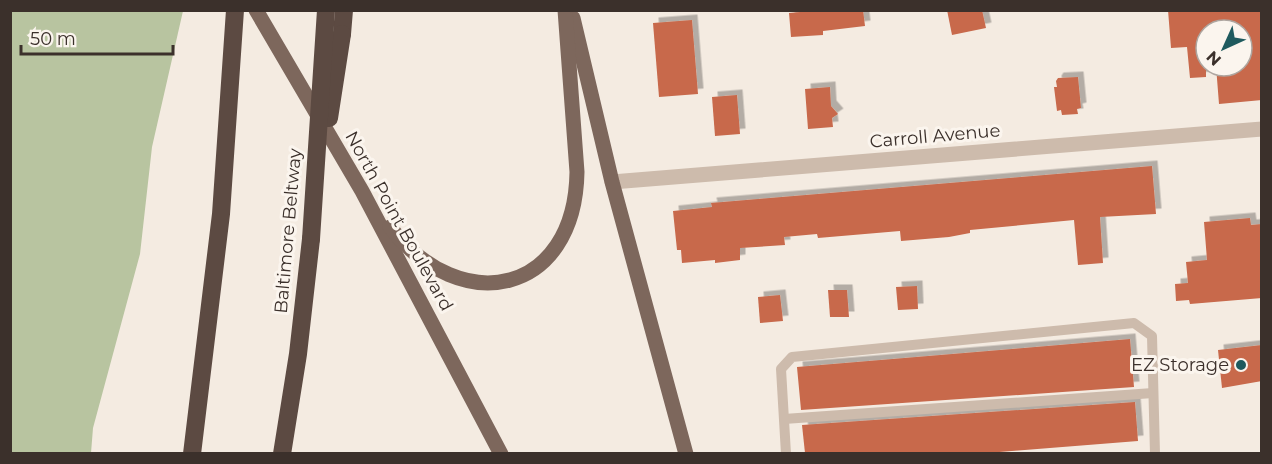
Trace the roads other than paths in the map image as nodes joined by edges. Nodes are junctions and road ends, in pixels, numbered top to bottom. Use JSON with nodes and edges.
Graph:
{"nodes":[{"id":1,"x":235,"y":10,"type":"edge"},
{"id":2,"x":256,"y":10,"type":"edge"},
{"id":3,"x":326,"y":10,"type":"edge"},
{"id":4,"x":344,"y":10,"type":"edge"},
{"id":5,"x":565,"y":10,"type":"edge"},
{"id":6,"x":571,"y":10,"type":"edge"},
{"id":7,"x":1262,"y":129,"type":"edge"},
{"id":8,"x":612,"y":182,"type":"junction"},
{"id":9,"x":362,"y":191,"type":"junction"},
{"id":10,"x":310,"y":239,"type":"junction"},
{"id":11,"x":209,"y":328,"type":"junction"},
{"id":12,"x":1153,"y":393,"type":"junction"},
{"id":13,"x":784,"y":419,"type":"junction"},
{"id":14,"x":180,"y":453,"type":"edge"},
{"id":15,"x":192,"y":453,"type":"edge"},
{"id":16,"x":282,"y":453,"type":"edge"},
{"id":17,"x":501,"y":453,"type":"edge"},
{"id":18,"x":686,"y":453,"type":"edge"},
{"id":19,"x":786,"y":453,"type":"edge"},
{"id":20,"x":1155,"y":453,"type":"edge"}],
"edges":[{"from":1,"to":11,"type":"highway"},
{"from":2,"to":9,"type":"main road","name":"North Point Boulevard"},
{"from":3,"to":10,"type":"highway","name":"Baltimore Beltway","bridge":true},
{"from":4,"to":10,"type":"highway","bridge":true},
{"from":5,"to":9,"type":"main road"},
{"from":6,"to":8,"type":"main road"},
{"from":7,"to":8,"type":"street","name":"Carroll Avenue"},
{"from":8,"to":18,"type":"main road"},
{"from":9,"to":17,"type":"main road","name":"North Point Boulevard"},
{"from":10,"to":16,"type":"highway","name":"Baltimore Beltway"},
{"from":11,"to":14,"type":"highway"},
{"from":11,"to":15,"type":"highway"},
{"from":12,"to":13,"type":"lane"},
{"from":12,"to":13,"type":"lane"},
{"from":12,"to":20,"type":"lane"},
{"from":13,"to":19,"type":"lane"}]}
